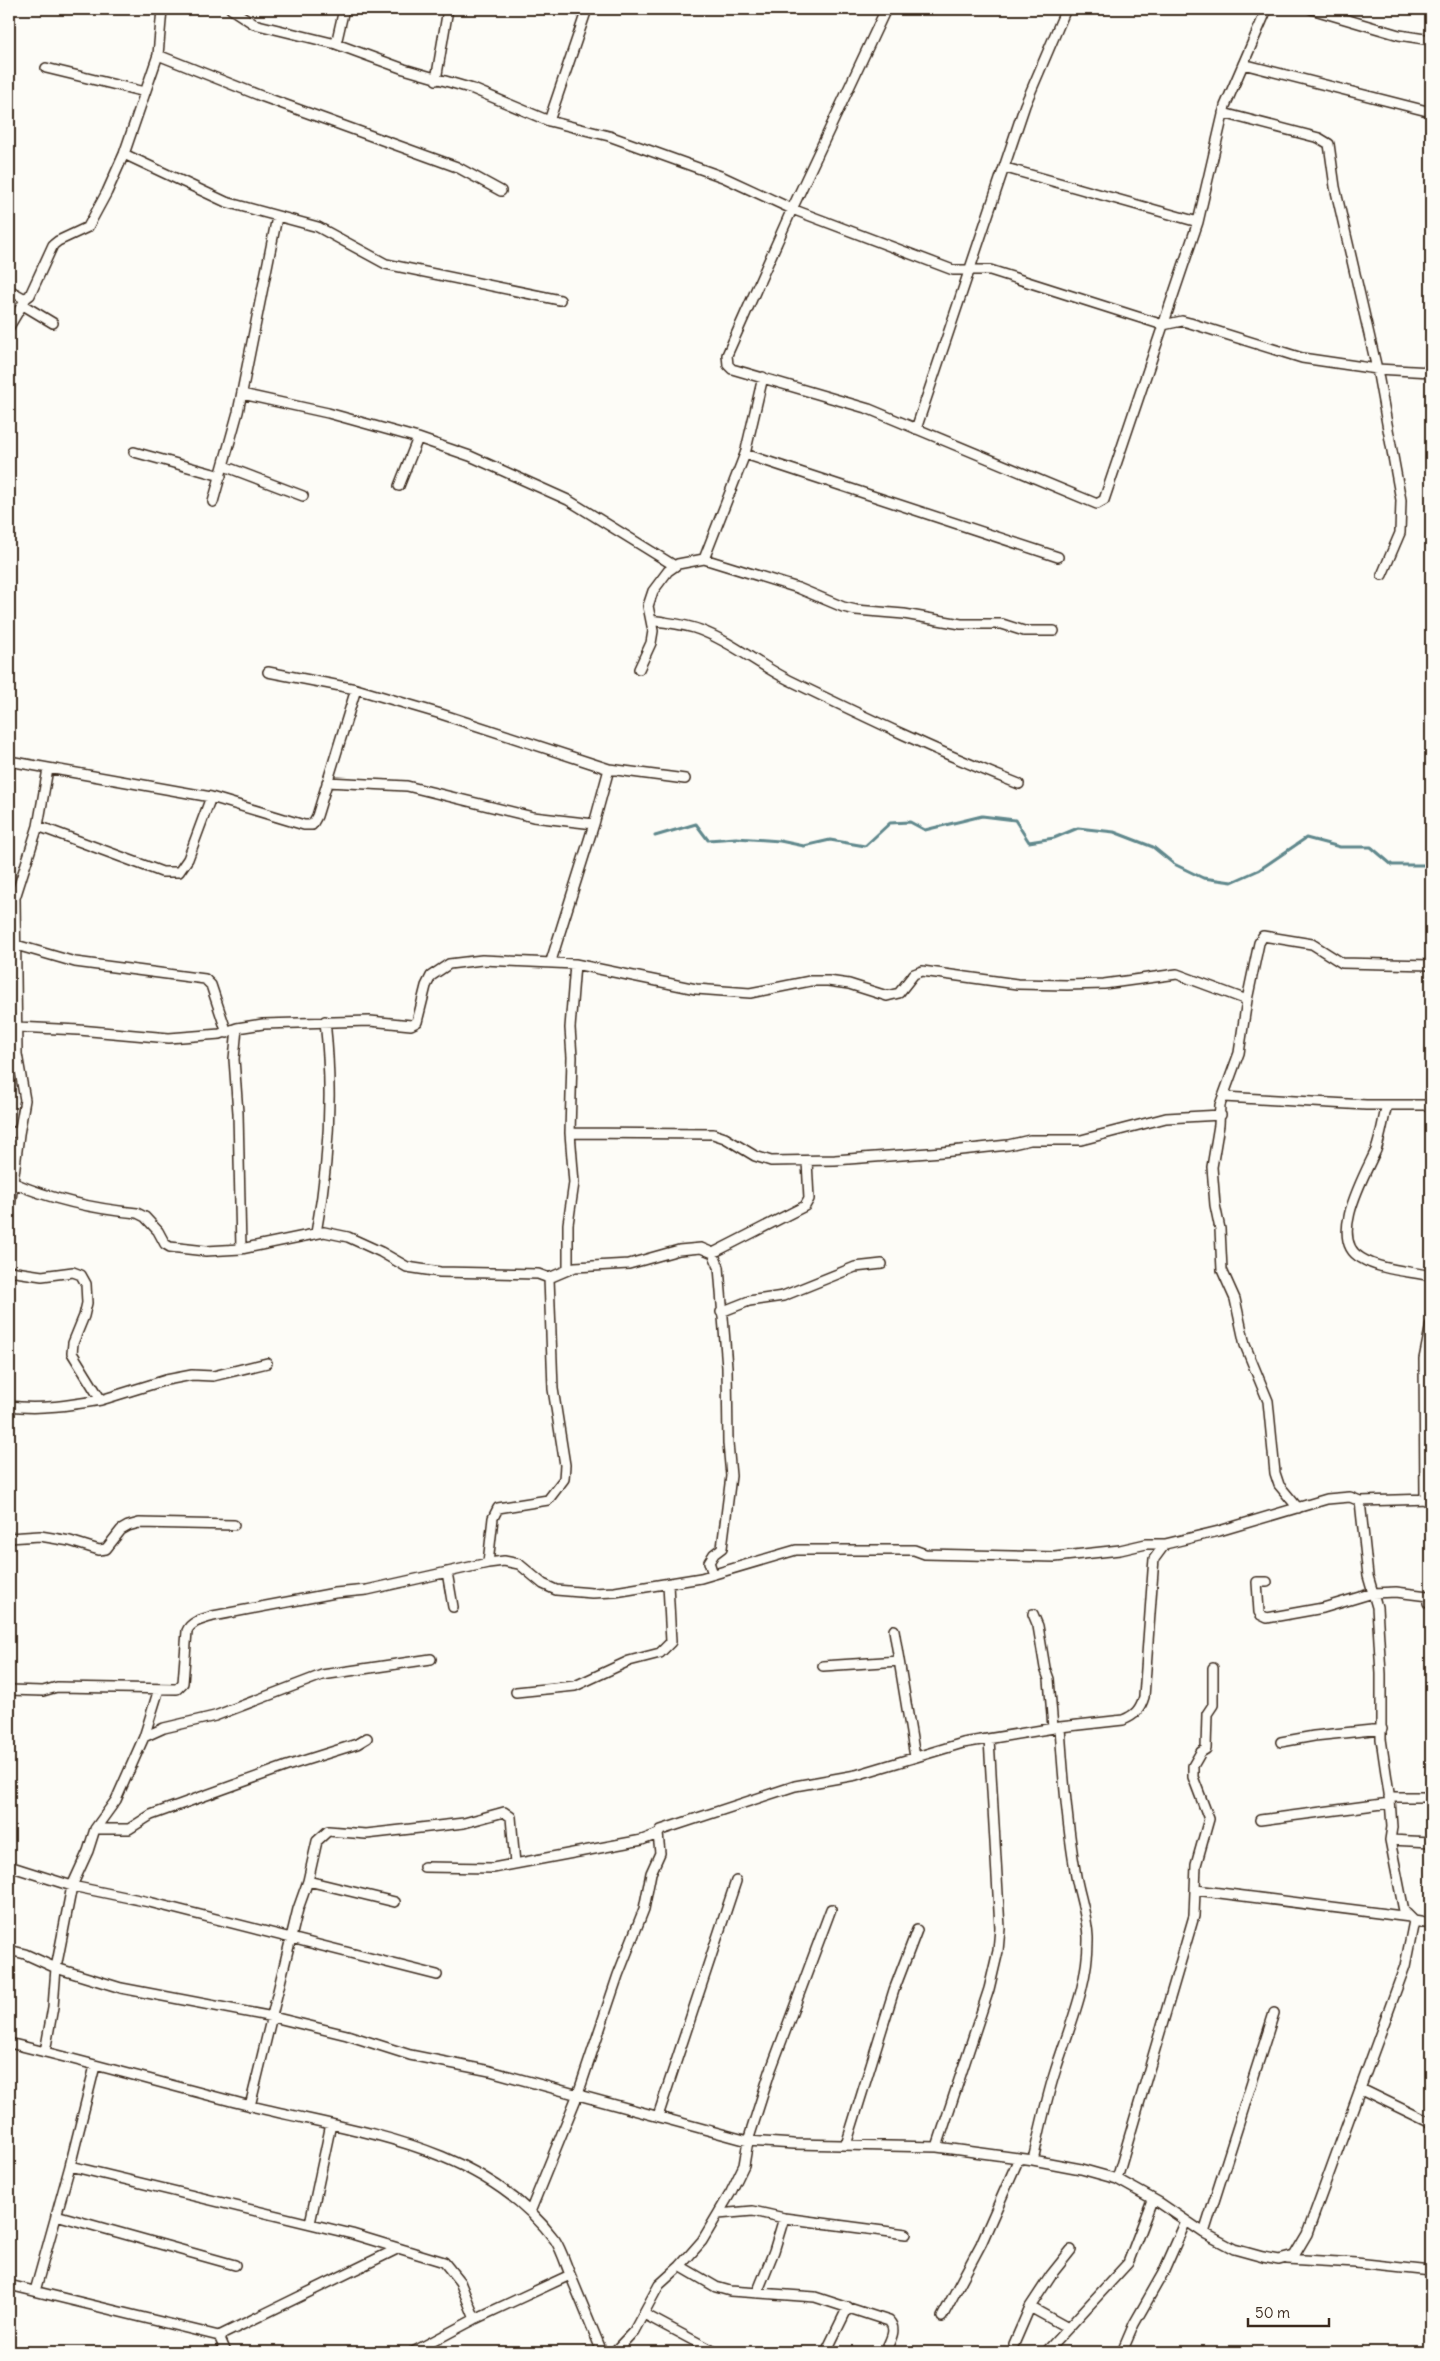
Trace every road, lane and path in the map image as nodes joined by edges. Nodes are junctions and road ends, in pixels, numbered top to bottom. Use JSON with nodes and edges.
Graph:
{"nodes":[{"id":1,"x":162,"y":9,"type":"edge"},
{"id":2,"x":231,"y":9,"type":"edge"},
{"id":3,"x":344,"y":9,"type":"edge"},
{"id":4,"x":448,"y":9,"type":"edge"},
{"id":5,"x":587,"y":9,"type":"edge"},
{"id":6,"x":886,"y":9,"type":"edge"},
{"id":7,"x":1066,"y":9,"type":"edge"},
{"id":8,"x":1266,"y":9,"type":"edge"},
{"id":9,"x":1311,"y":9,"type":"edge"},
{"id":10,"x":1431,"y":40,"type":"edge"},
{"id":11,"x":336,"y":44,"type":"junction"},
{"id":12,"x":158,"y":55,"type":"junction"},
{"id":13,"x":1243,"y":64,"type":"junction"},
{"id":14,"x":46,"y":68,"type":"dead end"},
{"id":15,"x":436,"y":80,"type":"junction"},
{"id":16,"x":145,"y":92,"type":"junction"},
{"id":17,"x":1431,"y":112,"type":"edge"},
{"id":18,"x":1223,"y":113,"type":"junction"},
{"id":19,"x":549,"y":121,"type":"junction"},
{"id":20,"x":124,"y":154,"type":"junction"},
{"id":21,"x":1006,"y":168,"type":"junction"},
{"id":22,"x":501,"y":191,"type":"dead end"},
{"id":23,"x":792,"y":209,"type":"junction"},
{"id":24,"x":277,"y":217,"type":"junction"},
{"id":25,"x":1198,"y":222,"type":"junction"},
{"id":26,"x":969,"y":272,"type":"junction"},
{"id":27,"x":9,"y":290,"type":"edge"},
{"id":28,"x":560,"y":300,"type":"dead end"},
{"id":29,"x":24,"y":302,"type":"junction"},
{"id":30,"x":54,"y":323,"type":"dead end"},
{"id":31,"x":1163,"y":325,"type":"junction"},
{"id":32,"x":9,"y":327,"type":"edge"},
{"id":33,"x":1377,"y":370,"type":"junction"},
{"id":34,"x":1431,"y":372,"type":"edge"},
{"id":35,"x":763,"y":378,"type":"junction"},
{"id":36,"x":242,"y":394,"type":"junction"},
{"id":37,"x":916,"y":429,"type":"junction"},
{"id":38,"x":418,"y":438,"type":"junction"},
{"id":39,"x":134,"y":452,"type":"dead end"},
{"id":40,"x":745,"y":454,"type":"junction"},
{"id":41,"x":224,"y":466,"type":"junction"},
{"id":42,"x":221,"y":476,"type":"junction"},
{"id":43,"x":398,"y":486,"type":"dead end"},
{"id":44,"x":303,"y":496,"type":"dead end"},
{"id":45,"x":214,"y":502,"type":"dead end"},
{"id":46,"x":1058,"y":556,"type":"dead end"},
{"id":47,"x":704,"y":559,"type":"junction"},
{"id":48,"x":675,"y":566,"type":"junction"},
{"id":49,"x":1382,"y":575,"type":"dead end"},
{"id":50,"x":651,"y":620,"type":"junction"},
{"id":51,"x":1054,"y":631,"type":"dead end"},
{"id":52,"x":640,"y":669,"type":"dead end"},
{"id":53,"x":268,"y":672,"type":"dead end"},
{"id":54,"x":356,"y":689,"type":"junction"},
{"id":55,"x":9,"y":760,"type":"edge"},
{"id":56,"x":48,"y":769,"type":"junction"},
{"id":57,"x":609,"y":769,"type":"junction"},
{"id":58,"x":685,"y":779,"type":"dead end"},
{"id":59,"x":327,"y":782,"type":"junction"},
{"id":60,"x":1018,"y":784,"type":"dead end"},
{"id":61,"x":211,"y":797,"type":"junction"},
{"id":62,"x":594,"y":824,"type":"junction"},
{"id":63,"x":38,"y":826,"type":"junction"},
{"id":64,"x":16,"y":945,"type":"junction"},
{"id":65,"x":551,"y":961,"type":"junction"},
{"id":66,"x":575,"y":964,"type":"junction"},
{"id":67,"x":1431,"y":965,"type":"edge"},
{"id":68,"x":1247,"y":1000,"type":"junction"},
{"id":69,"x":325,"y":1021,"type":"junction"},
{"id":70,"x":16,"y":1027,"type":"junction"},
{"id":71,"x":237,"y":1028,"type":"junction"},
{"id":72,"x":227,"y":1033,"type":"junction"},
{"id":73,"x":1223,"y":1097,"type":"junction"},
{"id":74,"x":1387,"y":1105,"type":"junction"},
{"id":75,"x":1431,"y":1105,"type":"edge"},
{"id":76,"x":1221,"y":1115,"type":"junction"},
{"id":77,"x":9,"y":1131,"type":"edge"},
{"id":78,"x":570,"y":1133,"type":"junction"},
{"id":79,"x":19,"y":1134,"type":"junction"},
{"id":80,"x":807,"y":1161,"type":"junction"},
{"id":81,"x":14,"y":1183,"type":"junction"},
{"id":82,"x":9,"y":1215,"type":"edge"},
{"id":83,"x":316,"y":1233,"type":"junction"},
{"id":84,"x":241,"y":1250,"type":"junction"},
{"id":85,"x":713,"y":1253,"type":"junction"},
{"id":86,"x":882,"y":1264,"type":"dead end"},
{"id":87,"x":568,"y":1269,"type":"junction"},
{"id":88,"x":9,"y":1271,"type":"edge"},
{"id":89,"x":1431,"y":1276,"type":"edge"},
{"id":90,"x":549,"y":1278,"type":"junction"},
{"id":91,"x":721,"y":1312,"type":"junction"},
{"id":92,"x":1431,"y":1324,"type":"edge"},
{"id":93,"x":267,"y":1363,"type":"dead end"},
{"id":94,"x":101,"y":1400,"type":"junction"},
{"id":95,"x":9,"y":1406,"type":"edge"},
{"id":96,"x":1428,"y":1499,"type":"edge"},
{"id":97,"x":1360,"y":1501,"type":"junction"},
{"id":98,"x":1298,"y":1508,"type":"junction"},
{"id":99,"x":234,"y":1525,"type":"dead end"},
{"id":100,"x":9,"y":1538,"type":"edge"},
{"id":101,"x":1146,"y":1544,"type":"junction"},
{"id":102,"x":1165,"y":1544,"type":"junction"},
{"id":103,"x":1154,"y":1559,"type":"junction"},
{"id":104,"x":488,"y":1563,"type":"junction"},
{"id":105,"x":447,"y":1572,"type":"junction"},
{"id":106,"x":713,"y":1574,"type":"junction"},
{"id":107,"x":1267,"y":1582,"type":"dead end"},
{"id":108,"x":668,"y":1584,"type":"junction"},
{"id":109,"x":1373,"y":1593,"type":"junction"},
{"id":110,"x":1431,"y":1602,"type":"edge"},
{"id":111,"x":454,"y":1606,"type":"dead end"},
{"id":112,"x":1034,"y":1614,"type":"dead end"},
{"id":113,"x":894,"y":1630,"type":"dead end"},
{"id":114,"x":432,"y":1659,"type":"dead end"},
{"id":115,"x":899,"y":1661,"type":"junction"},
{"id":116,"x":823,"y":1666,"type":"dead end"},
{"id":117,"x":1213,"y":1668,"type":"dead end"},
{"id":118,"x":9,"y":1690,"type":"edge"},
{"id":119,"x":159,"y":1690,"type":"junction"},
{"id":120,"x":516,"y":1692,"type":"dead end"},
{"id":121,"x":1056,"y":1728,"type":"junction"},
{"id":122,"x":1382,"y":1729,"type":"junction"},
{"id":123,"x":144,"y":1738,"type":"junction"},
{"id":124,"x":367,"y":1738,"type":"dead end"},
{"id":125,"x":989,"y":1739,"type":"junction"},
{"id":126,"x":1282,"y":1742,"type":"dead end"},
{"id":127,"x":915,"y":1757,"type":"junction"},
{"id":128,"x":1428,"y":1797,"type":"dead end"},
{"id":129,"x":1390,"y":1800,"type":"junction"},
{"id":130,"x":1260,"y":1820,"type":"dead end"},
{"id":131,"x":95,"y":1830,"type":"junction"},
{"id":132,"x":658,"y":1834,"type":"junction"},
{"id":133,"x":1390,"y":1840,"type":"junction"},
{"id":134,"x":1431,"y":1842,"type":"edge"},
{"id":135,"x":515,"y":1864,"type":"junction"},
{"id":136,"x":9,"y":1866,"type":"edge"},
{"id":137,"x":424,"y":1867,"type":"dead end"},
{"id":138,"x":308,"y":1881,"type":"junction"},
{"id":139,"x":736,"y":1881,"type":"dead end"},
{"id":140,"x":72,"y":1886,"type":"junction"},
{"id":141,"x":1196,"y":1890,"type":"junction"},
{"id":142,"x":394,"y":1902,"type":"dead end"},
{"id":143,"x":831,"y":1909,"type":"dead end"},
{"id":144,"x":1412,"y":1919,"type":"junction"},
{"id":145,"x":1431,"y":1924,"type":"edge"},
{"id":146,"x":917,"y":1930,"type":"dead end"},
{"id":147,"x":291,"y":1937,"type":"junction"},
{"id":148,"x":9,"y":1950,"type":"edge"},
{"id":149,"x":56,"y":1968,"type":"junction"},
{"id":150,"x":437,"y":1975,"type":"dead end"},
{"id":151,"x":1274,"y":2013,"type":"dead end"},
{"id":152,"x":273,"y":2017,"type":"junction"},
{"id":153,"x":9,"y":2043,"type":"edge"},
{"id":154,"x":46,"y":2052,"type":"junction"},
{"id":155,"x":95,"y":2066,"type":"junction"},
{"id":156,"x":1361,"y":2088,"type":"junction"},
{"id":157,"x":578,"y":2094,"type":"junction"},
{"id":158,"x":250,"y":2106,"type":"junction"},
{"id":159,"x":658,"y":2116,"type":"junction"},
{"id":160,"x":1431,"y":2123,"type":"edge"},
{"id":161,"x":331,"y":2124,"type":"junction"},
{"id":162,"x":748,"y":2141,"type":"junction"},
{"id":163,"x":846,"y":2144,"type":"junction"},
{"id":164,"x":937,"y":2147,"type":"junction"},
{"id":165,"x":1018,"y":2158,"type":"junction"},
{"id":166,"x":1032,"y":2160,"type":"junction"},
{"id":167,"x":70,"y":2166,"type":"junction"},
{"id":168,"x":1117,"y":2178,"type":"junction"},
{"id":169,"x":1152,"y":2200,"type":"junction"},
{"id":170,"x":530,"y":2212,"type":"junction"},
{"id":171,"x":718,"y":2214,"type":"junction"},
{"id":172,"x":56,"y":2215,"type":"junction"},
{"id":173,"x":784,"y":2218,"type":"junction"},
{"id":174,"x":1186,"y":2221,"type":"junction"},
{"id":175,"x":310,"y":2224,"type":"junction"},
{"id":176,"x":1204,"y":2233,"type":"junction"},
{"id":177,"x":906,"y":2234,"type":"dead end"},
{"id":178,"x":396,"y":2249,"type":"junction"},
{"id":179,"x":1071,"y":2250,"type":"dead end"},
{"id":180,"x":1287,"y":2259,"type":"junction"},
{"id":181,"x":235,"y":2265,"type":"dead end"},
{"id":182,"x":680,"y":2266,"type":"junction"},
{"id":183,"x":1431,"y":2271,"type":"edge"},
{"id":184,"x":570,"y":2275,"type":"junction"},
{"id":185,"x":9,"y":2285,"type":"edge"},
{"id":186,"x":35,"y":2291,"type":"junction"},
{"id":187,"x":757,"y":2293,"type":"junction"},
{"id":188,"x":848,"y":2307,"type":"junction"},
{"id":189,"x":1030,"y":2307,"type":"junction"},
{"id":190,"x":644,"y":2314,"type":"junction"},
{"id":191,"x":942,"y":2317,"type":"dead end"},
{"id":192,"x":475,"y":2319,"type":"junction"},
{"id":193,"x":1068,"y":2328,"type":"junction"},
{"id":194,"x":219,"y":2336,"type":"junction"},
{"id":195,"x":1014,"y":2344,"type":"dead end"},
{"id":196,"x":417,"y":2351,"type":"edge"},
{"id":197,"x":226,"y":2352,"type":"edge"},
{"id":198,"x":602,"y":2352,"type":"edge"},
{"id":199,"x":614,"y":2352,"type":"edge"},
{"id":200,"x":715,"y":2352,"type":"edge"},
{"id":201,"x":826,"y":2352,"type":"edge"},
{"id":202,"x":885,"y":2352,"type":"edge"},
{"id":203,"x":1046,"y":2352,"type":"edge"},
{"id":204,"x":1122,"y":2352,"type":"edge"}],
"edges":[{"from":1,"to":12,"type":"street"},
{"from":2,"to":11,"type":"street"},
{"from":3,"to":11,"type":"street"},
{"from":4,"to":15,"type":"street"},
{"from":5,"to":19,"type":"street"},
{"from":6,"to":23,"type":"street"},
{"from":7,"to":21,"type":"street"},
{"from":8,"to":13,"type":"street"},
{"from":9,"to":10,"type":"street"},
{"from":11,"to":15,"type":"street"},
{"from":12,"to":16,"type":"street"},
{"from":12,"to":22,"type":"street"},
{"from":13,"to":17,"type":"street"},
{"from":13,"to":18,"type":"street"},
{"from":14,"to":16,"type":"street"},
{"from":15,"to":19,"type":"street"},
{"from":16,"to":20,"type":"street"},
{"from":18,"to":25,"type":"street"},
{"from":18,"to":33,"type":"street"},
{"from":19,"to":23,"type":"street"},
{"from":20,"to":24,"type":"street"},
{"from":20,"to":29,"type":"street"},
{"from":21,"to":25,"type":"street"},
{"from":21,"to":26,"type":"street"},
{"from":23,"to":26,"type":"street"},
{"from":23,"to":35,"type":"street"},
{"from":24,"to":28,"type":"street"},
{"from":24,"to":36,"type":"street"},
{"from":25,"to":31,"type":"street"},
{"from":26,"to":31,"type":"street"},
{"from":26,"to":37,"type":"street"},
{"from":27,"to":29,"type":"street"},
{"from":29,"to":30,"type":"street"},
{"from":29,"to":32,"type":"street"},
{"from":31,"to":33,"type":"street"},
{"from":31,"to":37,"type":"street"},
{"from":33,"to":34,"type":"street"},
{"from":33,"to":49,"type":"street"},
{"from":35,"to":37,"type":"street"},
{"from":35,"to":40,"type":"street"},
{"from":36,"to":38,"type":"street"},
{"from":36,"to":41,"type":"street"},
{"from":38,"to":43,"type":"street"},
{"from":38,"to":48,"type":"street"},
{"from":39,"to":42,"type":"street"},
{"from":40,"to":46,"type":"street"},
{"from":40,"to":47,"type":"street"},
{"from":41,"to":42,"type":"street"},
{"from":41,"to":44,"type":"street"},
{"from":42,"to":45,"type":"street"},
{"from":47,"to":48,"type":"street"},
{"from":47,"to":51,"type":"street"},
{"from":48,"to":50,"type":"street"},
{"from":50,"to":52,"type":"street"},
{"from":50,"to":60,"type":"street"},
{"from":53,"to":54,"type":"street"},
{"from":54,"to":57,"type":"street"},
{"from":54,"to":59,"type":"street"},
{"from":55,"to":56,"type":"street"},
{"from":56,"to":61,"type":"street"},
{"from":56,"to":63,"type":"street"},
{"from":57,"to":58,"type":"street"},
{"from":57,"to":62,"type":"street"},
{"from":59,"to":61,"type":"street"},
{"from":59,"to":62,"type":"street"},
{"from":61,"to":63,"type":"street"},
{"from":62,"to":65,"type":"street"},
{"from":63,"to":64,"type":"street"},
{"from":64,"to":70,"type":"street"},
{"from":64,"to":72,"type":"street"},
{"from":65,"to":66,"type":"street"},
{"from":65,"to":69,"type":"street"},
{"from":66,"to":68,"type":"street"},
{"from":66,"to":78,"type":"street"},
{"from":67,"to":68,"type":"street"},
{"from":68,"to":73,"type":"street"},
{"from":69,"to":71,"type":"street"},
{"from":69,"to":83,"type":"street"},
{"from":70,"to":72,"type":"street"},
{"from":70,"to":79,"type":"street"},
{"from":71,"to":72,"type":"street"},
{"from":71,"to":84,"type":"street"},
{"from":73,"to":74,"type":"street"},
{"from":73,"to":76,"type":"street"},
{"from":74,"to":75,"type":"street"},
{"from":74,"to":89,"type":"street"},
{"from":76,"to":80,"type":"street"},
{"from":76,"to":98,"type":"street"},
{"from":77,"to":79,"type":"street"},
{"from":78,"to":80,"type":"street"},
{"from":78,"to":87,"type":"street"},
{"from":79,"to":81,"type":"street"},
{"from":80,"to":85,"type":"street"},
{"from":81,"to":82,"type":"street"},
{"from":81,"to":84,"type":"street"},
{"from":83,"to":84,"type":"street"},
{"from":83,"to":90,"type":"street"},
{"from":85,"to":87,"type":"street"},
{"from":85,"to":91,"type":"street"},
{"from":86,"to":91,"type":"street"},
{"from":87,"to":90,"type":"street"},
{"from":88,"to":94,"type":"street"},
{"from":90,"to":104,"type":"street"},
{"from":91,"to":106,"type":"street"},
{"from":92,"to":96,"type":"street"},
{"from":93,"to":94,"type":"street"},
{"from":94,"to":95,"type":"street"},
{"from":96,"to":97,"type":"street"},
{"from":97,"to":98,"type":"street"},
{"from":97,"to":109,"type":"street"},
{"from":98,"to":102,"type":"street"},
{"from":99,"to":100,"type":"street"},
{"from":101,"to":102,"type":"street"},
{"from":101,"to":103,"type":"street"},
{"from":101,"to":106,"type":"street"},
{"from":102,"to":103,"type":"street"},
{"from":103,"to":121,"type":"street"},
{"from":104,"to":105,"type":"street"},
{"from":104,"to":108,"type":"street"},
{"from":105,"to":111,"type":"street"},
{"from":105,"to":119,"type":"street"},
{"from":106,"to":108,"type":"street"},
{"from":107,"to":109,"type":"street"},
{"from":108,"to":120,"type":"street"},
{"from":109,"to":110,"type":"street"},
{"from":109,"to":122,"type":"street"},
{"from":112,"to":121,"type":"street"},
{"from":113,"to":115,"type":"street"},
{"from":114,"to":123,"type":"street"},
{"from":115,"to":116,"type":"street"},
{"from":115,"to":127,"type":"street"},
{"from":117,"to":141,"type":"street"},
{"from":118,"to":119,"type":"street"},
{"from":119,"to":123,"type":"street"},
{"from":121,"to":125,"type":"street"},
{"from":121,"to":166,"type":"street"},
{"from":122,"to":126,"type":"street"},
{"from":122,"to":129,"type":"street"},
{"from":123,"to":131,"type":"street"},
{"from":124,"to":131,"type":"street"},
{"from":125,"to":127,"type":"street"},
{"from":125,"to":164,"type":"street"},
{"from":127,"to":132,"type":"street"},
{"from":128,"to":129,"type":"street"},
{"from":129,"to":130,"type":"street"},
{"from":129,"to":133,"type":"street"},
{"from":131,"to":140,"type":"street"},
{"from":132,"to":135,"type":"street"},
{"from":132,"to":157,"type":"street"},
{"from":133,"to":134,"type":"street"},
{"from":133,"to":144,"type":"street"},
{"from":135,"to":137,"type":"street"},
{"from":135,"to":138,"type":"street"},
{"from":136,"to":140,"type":"street"},
{"from":138,"to":142,"type":"street"},
{"from":138,"to":147,"type":"street"},
{"from":139,"to":159,"type":"street"},
{"from":140,"to":147,"type":"street"},
{"from":140,"to":149,"type":"street"},
{"from":141,"to":144,"type":"street"},
{"from":141,"to":168,"type":"street"},
{"from":143,"to":162,"type":"street"},
{"from":144,"to":145,"type":"street"},
{"from":144,"to":156,"type":"street"},
{"from":146,"to":163,"type":"street"},
{"from":147,"to":150,"type":"street"},
{"from":147,"to":152,"type":"street"},
{"from":148,"to":149,"type":"street"},
{"from":149,"to":152,"type":"street"},
{"from":149,"to":154,"type":"street"},
{"from":151,"to":176,"type":"street"},
{"from":152,"to":157,"type":"street"},
{"from":152,"to":158,"type":"street"},
{"from":153,"to":154,"type":"street"},
{"from":154,"to":155,"type":"street"},
{"from":155,"to":158,"type":"street"},
{"from":155,"to":167,"type":"street"},
{"from":156,"to":160,"type":"street"},
{"from":156,"to":180,"type":"street"},
{"from":157,"to":159,"type":"street"},
{"from":157,"to":170,"type":"street"},
{"from":158,"to":161,"type":"street"},
{"from":159,"to":162,"type":"street"},
{"from":161,"to":170,"type":"street"},
{"from":161,"to":175,"type":"street"},
{"from":162,"to":163,"type":"street"},
{"from":162,"to":171,"type":"street"},
{"from":163,"to":164,"type":"street"},
{"from":164,"to":165,"type":"street"},
{"from":165,"to":166,"type":"street"},
{"from":165,"to":191,"type":"street"},
{"from":166,"to":168,"type":"street"},
{"from":167,"to":172,"type":"street"},
{"from":167,"to":175,"type":"street"},
{"from":168,"to":169,"type":"street"},
{"from":169,"to":174,"type":"street"},
{"from":169,"to":193,"type":"street"},
{"from":170,"to":184,"type":"street"},
{"from":171,"to":173,"type":"street"},
{"from":171,"to":182,"type":"street"},
{"from":172,"to":181,"type":"street"},
{"from":172,"to":186,"type":"street"},
{"from":173,"to":177,"type":"street"},
{"from":173,"to":187,"type":"street"},
{"from":174,"to":176,"type":"street"},
{"from":174,"to":204,"type":"street"},
{"from":175,"to":178,"type":"street"},
{"from":176,"to":180,"type":"street"},
{"from":178,"to":192,"type":"street"},
{"from":178,"to":194,"type":"street"},
{"from":179,"to":189,"type":"street"},
{"from":180,"to":183,"type":"street"},
{"from":182,"to":187,"type":"street"},
{"from":182,"to":190,"type":"street"},
{"from":184,"to":192,"type":"street"},
{"from":184,"to":198,"type":"street"},
{"from":185,"to":186,"type":"street"},
{"from":186,"to":194,"type":"street"},
{"from":187,"to":188,"type":"street"},
{"from":188,"to":201,"type":"street"},
{"from":188,"to":202,"type":"street"},
{"from":189,"to":193,"type":"street"},
{"from":189,"to":195,"type":"street"},
{"from":190,"to":199,"type":"street"},
{"from":190,"to":200,"type":"street"},
{"from":192,"to":196,"type":"street"},
{"from":193,"to":203,"type":"street"},
{"from":194,"to":197,"type":"street"}]}
